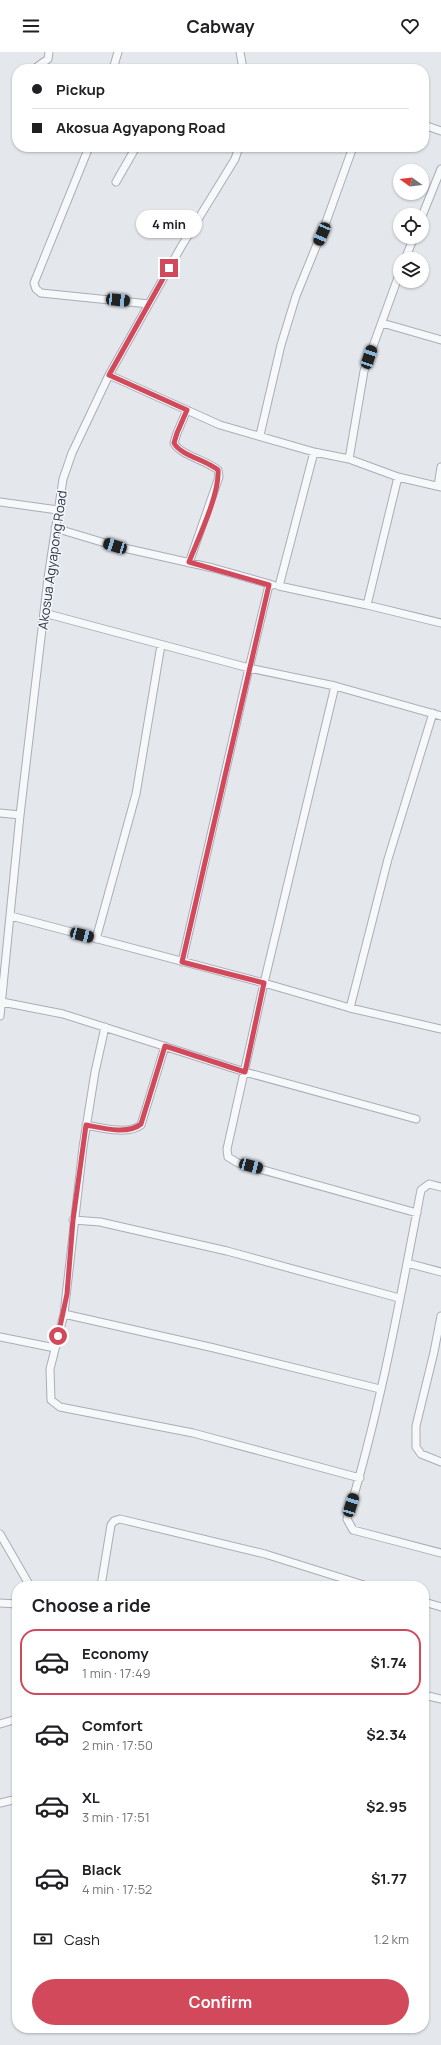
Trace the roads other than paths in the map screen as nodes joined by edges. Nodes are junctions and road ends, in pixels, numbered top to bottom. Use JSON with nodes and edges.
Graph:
{"nodes":[{"id":1,"x":50,"y":52,"type":"edge"},
{"id":2,"x":118,"y":52,"type":"edge"},
{"id":3,"x":240,"y":52,"type":"edge"},
{"id":4,"x":41,"y":64,"type":"edge"},
{"id":5,"x":114,"y":64,"type":"edge"},
{"id":6,"x":244,"y":64,"type":"edge"},
{"id":7,"x":429,"y":127,"type":"edge"},
{"id":8,"x":441,"y":131,"type":"edge"},
{"id":9,"x":87,"y":152,"type":"edge"},
{"id":10,"x":133,"y":152,"type":"edge"},
{"id":11,"x":238,"y":152,"type":"edge"},
{"id":12,"x":351,"y":152,"type":"edge"},
{"id":13,"x":441,"y":169,"type":"edge"},
{"id":14,"x":116,"y":182,"type":"dead end"},
{"id":15,"x":425,"y":208,"type":"edge"},
{"id":16,"x":394,"y":288,"type":"edge"},
{"id":17,"x":149,"y":304,"type":"junction"},
{"id":18,"x":382,"y":323,"type":"junction"},
{"id":19,"x":441,"y":340,"type":"edge"},
{"id":20,"x":109,"y":375,"type":"junction"},
{"id":21,"x":187,"y":410,"type":"junction"},
{"id":22,"x":260,"y":436,"type":"junction"},
{"id":23,"x":314,"y":452,"type":"junction"},
{"id":24,"x":349,"y":459,"type":"junction"},
{"id":25,"x":441,"y":467,"type":"edge"},
{"id":26,"x":398,"y":477,"type":"junction"},
{"id":27,"x":440,"y":487,"type":"edge"},
{"id":28,"x":0,"y":502,"type":"edge"},
{"id":29,"x":58,"y":510,"type":"junction"},
{"id":30,"x":55,"y":528,"type":"junction"},
{"id":31,"x":189,"y":562,"type":"junction"},
{"id":32,"x":269,"y":585,"type":"junction"},
{"id":33,"x":279,"y":586,"type":"junction"},
{"id":34,"x":367,"y":605,"type":"junction"},
{"id":35,"x":44,"y":613,"type":"junction"},
{"id":36,"x":441,"y":624,"type":"edge"},
{"id":37,"x":161,"y":645,"type":"junction"},
{"id":38,"x":249,"y":668,"type":"junction"},
{"id":39,"x":336,"y":686,"type":"junction"},
{"id":40,"x":433,"y":713,"type":"junction"},
{"id":41,"x":441,"y":716,"type":"edge"},
{"id":42,"x":0,"y":813,"type":"edge"},
{"id":43,"x":20,"y":815,"type":"junction"},
{"id":44,"x":11,"y":916,"type":"junction"},
{"id":45,"x":96,"y":939,"type":"junction"},
{"id":46,"x":182,"y":962,"type":"junction"},
{"id":47,"x":264,"y":983,"type":"junction"},
{"id":48,"x":2,"y":1002,"type":"junction"},
{"id":49,"x":350,"y":1008,"type":"junction"},
{"id":50,"x":0,"y":1016,"type":"edge"},
{"id":51,"x":105,"y":1027,"type":"junction"},
{"id":52,"x":441,"y":1029,"type":"edge"},
{"id":53,"x":165,"y":1046,"type":"junction"},
{"id":54,"x":245,"y":1072,"type":"junction"},
{"id":55,"x":416,"y":1119,"type":"dead end"},
{"id":56,"x":86,"y":1125,"type":"junction"},
{"id":57,"x":441,"y":1187,"type":"edge"},
{"id":58,"x":417,"y":1213,"type":"junction"},
{"id":59,"x":73,"y":1220,"type":"junction"},
{"id":60,"x":407,"y":1263,"type":"junction"},
{"id":61,"x":441,"y":1272,"type":"edge"},
{"id":62,"x":399,"y":1298,"type":"junction"},
{"id":63,"x":64,"y":1314,"type":"junction"},
{"id":64,"x":441,"y":1316,"type":"edge"},
{"id":65,"x":0,"y":1337,"type":"edge"},
{"id":66,"x":55,"y":1348,"type":"junction"},
{"id":67,"x":380,"y":1389,"type":"junction"},
{"id":68,"x":441,"y":1462,"type":"edge"},
{"id":69,"x":360,"y":1478,"type":"junction"},
{"id":70,"x":0,"y":1534,"type":"edge"},
{"id":71,"x":441,"y":1553,"type":"edge"},
{"id":72,"x":27,"y":1581,"type":"edge"},
{"id":73,"x":102,"y":1581,"type":"edge"},
{"id":74,"x":351,"y":1581,"type":"edge"},
{"id":75,"x":0,"y":1603,"type":"edge"},
{"id":76,"x":429,"y":1603,"type":"edge"},
{"id":77,"x":12,"y":1604,"type":"edge"},
{"id":78,"x":441,"y":1607,"type":"edge"},
{"id":79,"x":429,"y":1696,"type":"edge"},
{"id":80,"x":441,"y":1699,"type":"edge"},
{"id":81,"x":12,"y":1721,"type":"edge"},
{"id":82,"x":0,"y":1724,"type":"edge"},
{"id":83,"x":12,"y":1800,"type":"edge"},
{"id":84,"x":0,"y":1803,"type":"edge"}],
"edges":[{"from":1,"to":4,"type":"street"},
{"from":2,"to":5,"type":"street"},
{"from":3,"to":6,"type":"street"},
{"from":7,"to":8,"type":"street"},
{"from":9,"to":17,"type":"street"},
{"from":10,"to":14,"type":"street"},
{"from":11,"to":17,"type":"street","name":"Akosua Agyapong Road"},
{"from":12,"to":22,"type":"street"},
{"from":13,"to":15,"type":"street"},
{"from":16,"to":18,"type":"street"},
{"from":17,"to":20,"type":"street","name":"Akosua Agyapong Road"},
{"from":18,"to":19,"type":"street"},
{"from":18,"to":24,"type":"street"},
{"from":20,"to":21,"type":"street"},
{"from":20,"to":29,"type":"street","name":"Akosua Agyapong Road"},
{"from":21,"to":22,"type":"street"},
{"from":21,"to":31,"type":"street"},
{"from":22,"to":23,"type":"street"},
{"from":23,"to":24,"type":"street"},
{"from":23,"to":33,"type":"street"},
{"from":24,"to":26,"type":"street"},
{"from":25,"to":27,"type":"street"},
{"from":26,"to":27,"type":"street"},
{"from":26,"to":34,"type":"street"},
{"from":28,"to":29,"type":"street"},
{"from":29,"to":30,"type":"street","name":"Akosua Agyapong Road"},
{"from":30,"to":31,"type":"street"},
{"from":30,"to":35,"type":"street","name":"Akosua Agyapong Road"},
{"from":31,"to":32,"type":"street"},
{"from":32,"to":33,"type":"street"},
{"from":32,"to":38,"type":"street"},
{"from":33,"to":34,"type":"street"},
{"from":34,"to":36,"type":"street"},
{"from":35,"to":37,"type":"street"},
{"from":35,"to":43,"type":"street","name":"Akosua Agyapong Road"},
{"from":37,"to":38,"type":"street"},
{"from":37,"to":45,"type":"street"},
{"from":38,"to":39,"type":"street"},
{"from":38,"to":46,"type":"street"},
{"from":39,"to":40,"type":"street"},
{"from":39,"to":47,"type":"street"},
{"from":40,"to":41,"type":"street"},
{"from":40,"to":49,"type":"street"},
{"from":42,"to":43,"type":"street"},
{"from":43,"to":44,"type":"street","name":"Akosua Agyapong Road"},
{"from":44,"to":45,"type":"street"},
{"from":44,"to":48,"type":"street","name":"Akosua Agyapong Road"},
{"from":45,"to":46,"type":"street"},
{"from":46,"to":47,"type":"street"},
{"from":47,"to":49,"type":"street"},
{"from":47,"to":54,"type":"street"},
{"from":48,"to":50,"type":"street","name":"Akosua Agyapong Road"},
{"from":48,"to":51,"type":"street"},
{"from":49,"to":52,"type":"street"},
{"from":51,"to":53,"type":"street"},
{"from":51,"to":56,"type":"street"},
{"from":53,"to":54,"type":"street"},
{"from":53,"to":56,"type":"street"},
{"from":54,"to":55,"type":"street"},
{"from":54,"to":58,"type":"street"},
{"from":56,"to":59,"type":"street"},
{"from":57,"to":58,"type":"street"},
{"from":58,"to":60,"type":"street"},
{"from":59,"to":62,"type":"street"},
{"from":59,"to":63,"type":"street"},
{"from":60,"to":61,"type":"street"},
{"from":60,"to":62,"type":"street"},
{"from":62,"to":67,"type":"street"},
{"from":63,"to":66,"type":"street"},
{"from":63,"to":67,"type":"street"},
{"from":64,"to":68,"type":"street"},
{"from":65,"to":66,"type":"street"},
{"from":66,"to":69,"type":"street"},
{"from":67,"to":69,"type":"street"},
{"from":69,"to":71,"type":"street"},
{"from":70,"to":72,"type":"street"},
{"from":73,"to":74,"type":"street"},
{"from":75,"to":77,"type":"street"},
{"from":76,"to":78,"type":"street"},
{"from":79,"to":80,"type":"street"},
{"from":81,"to":82,"type":"street"},
{"from":83,"to":84,"type":"street"}]}
